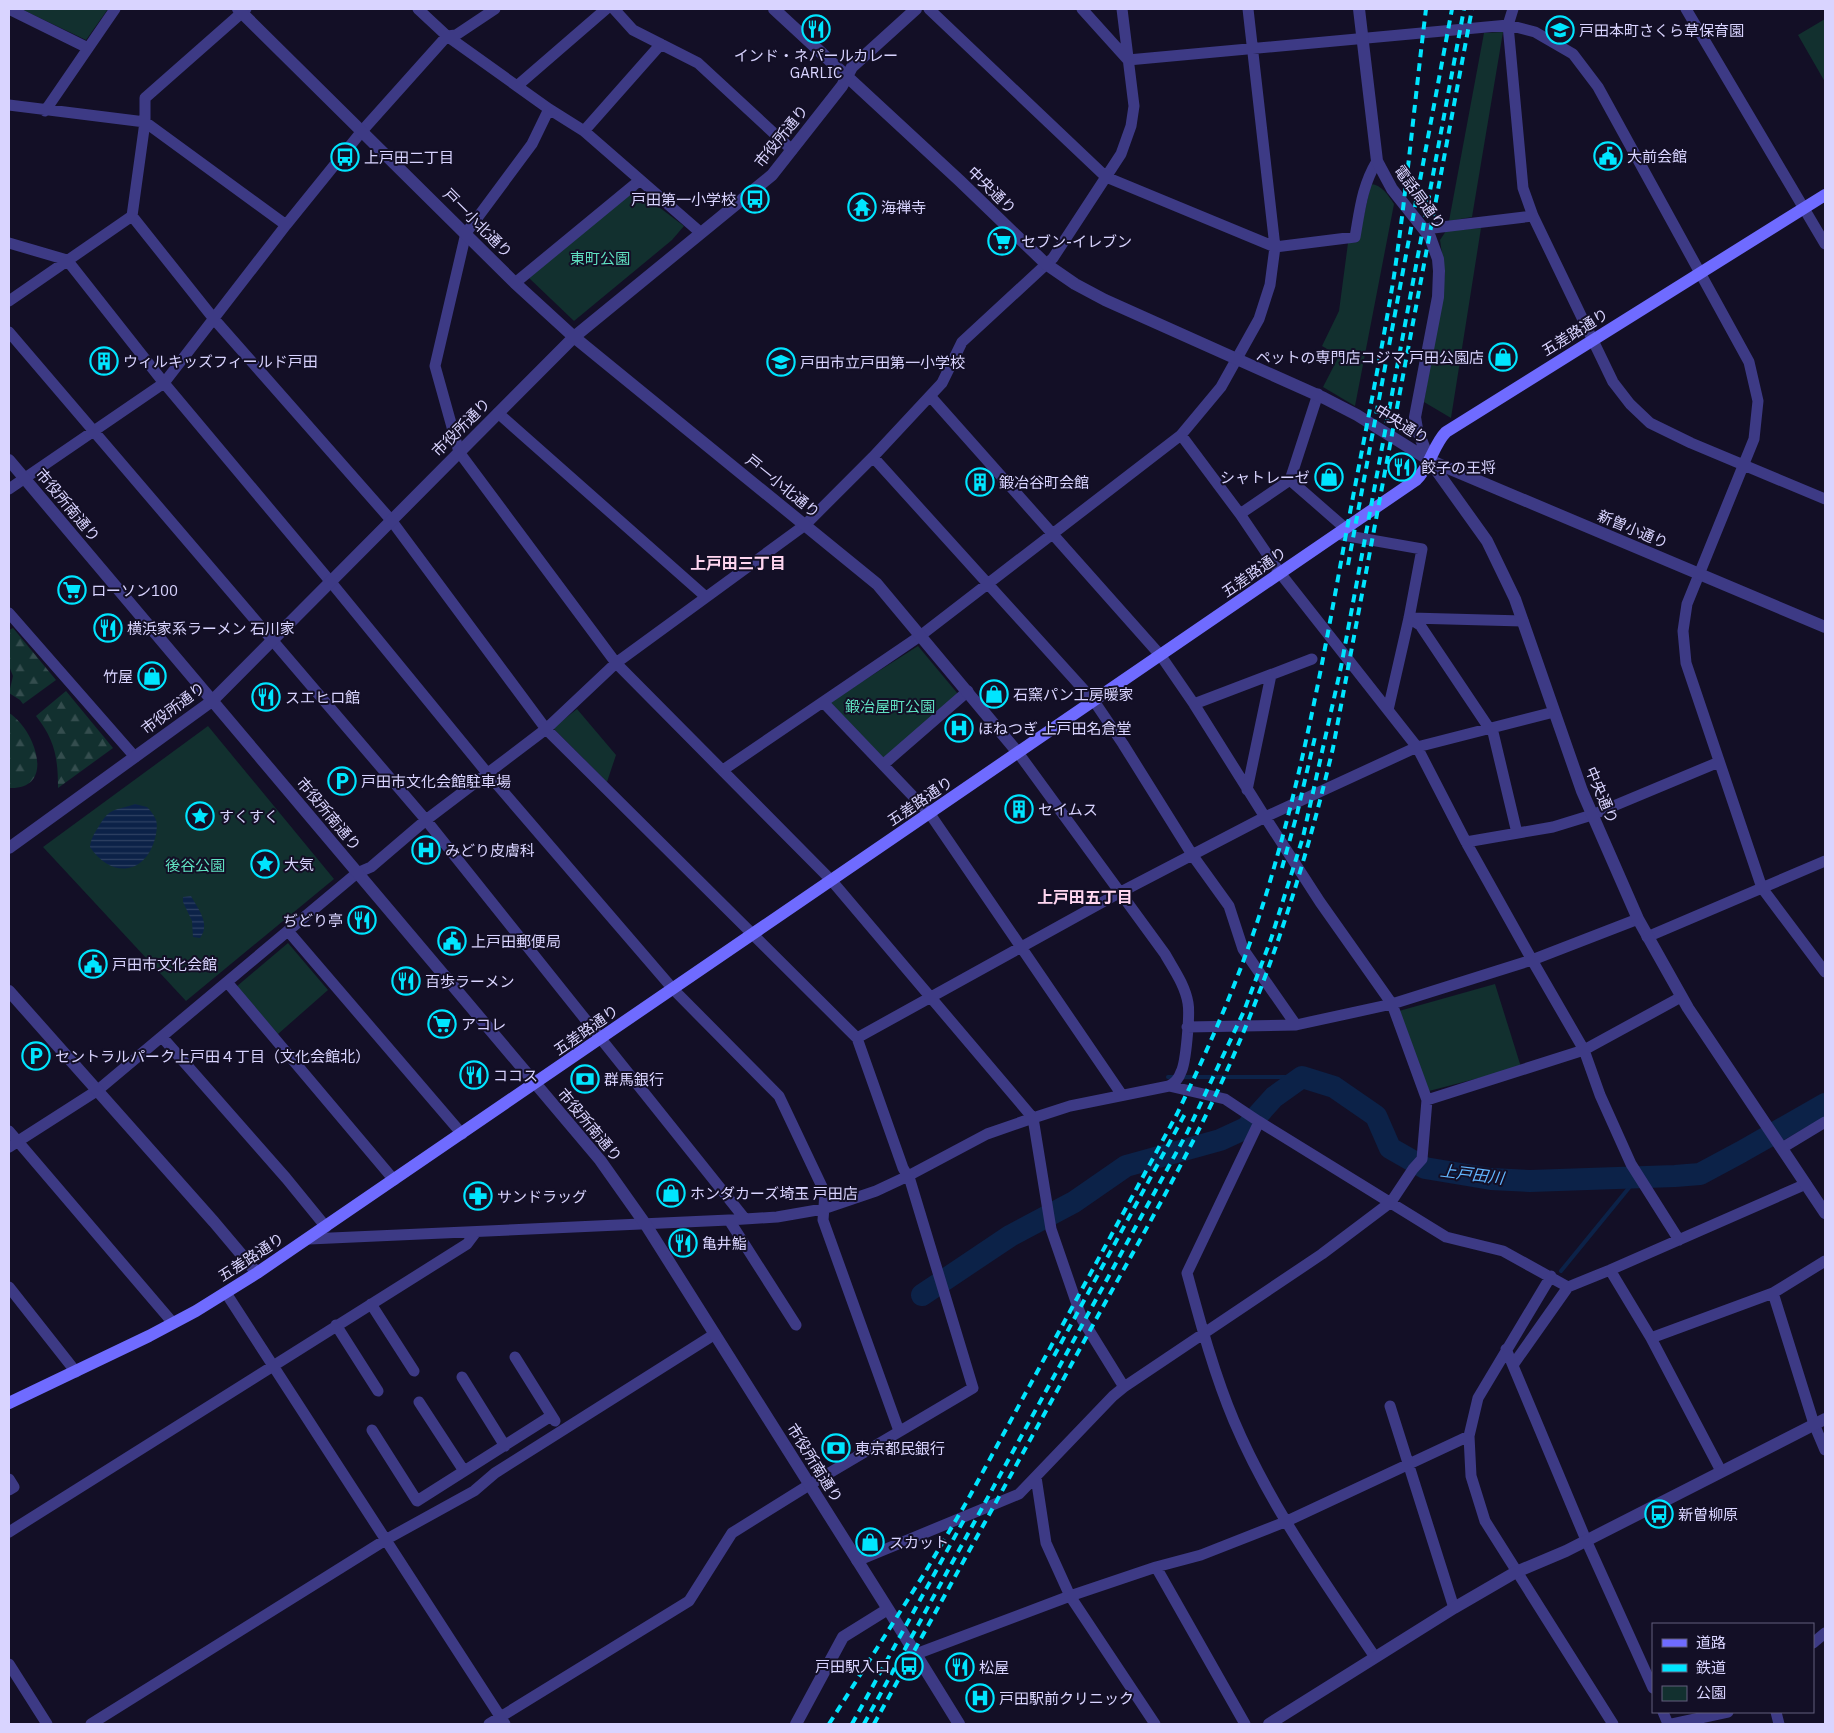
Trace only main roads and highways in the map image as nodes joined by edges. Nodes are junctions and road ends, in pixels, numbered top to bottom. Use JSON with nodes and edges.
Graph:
{"nodes":[{"id":1,"x":1825,"y":195,"type":"edge"},
{"id":2,"x":9,"y":1403,"type":"edge"}],
"edges":[{"from":1,"to":2,"type":"main road","name":"五差路通り"}]}
